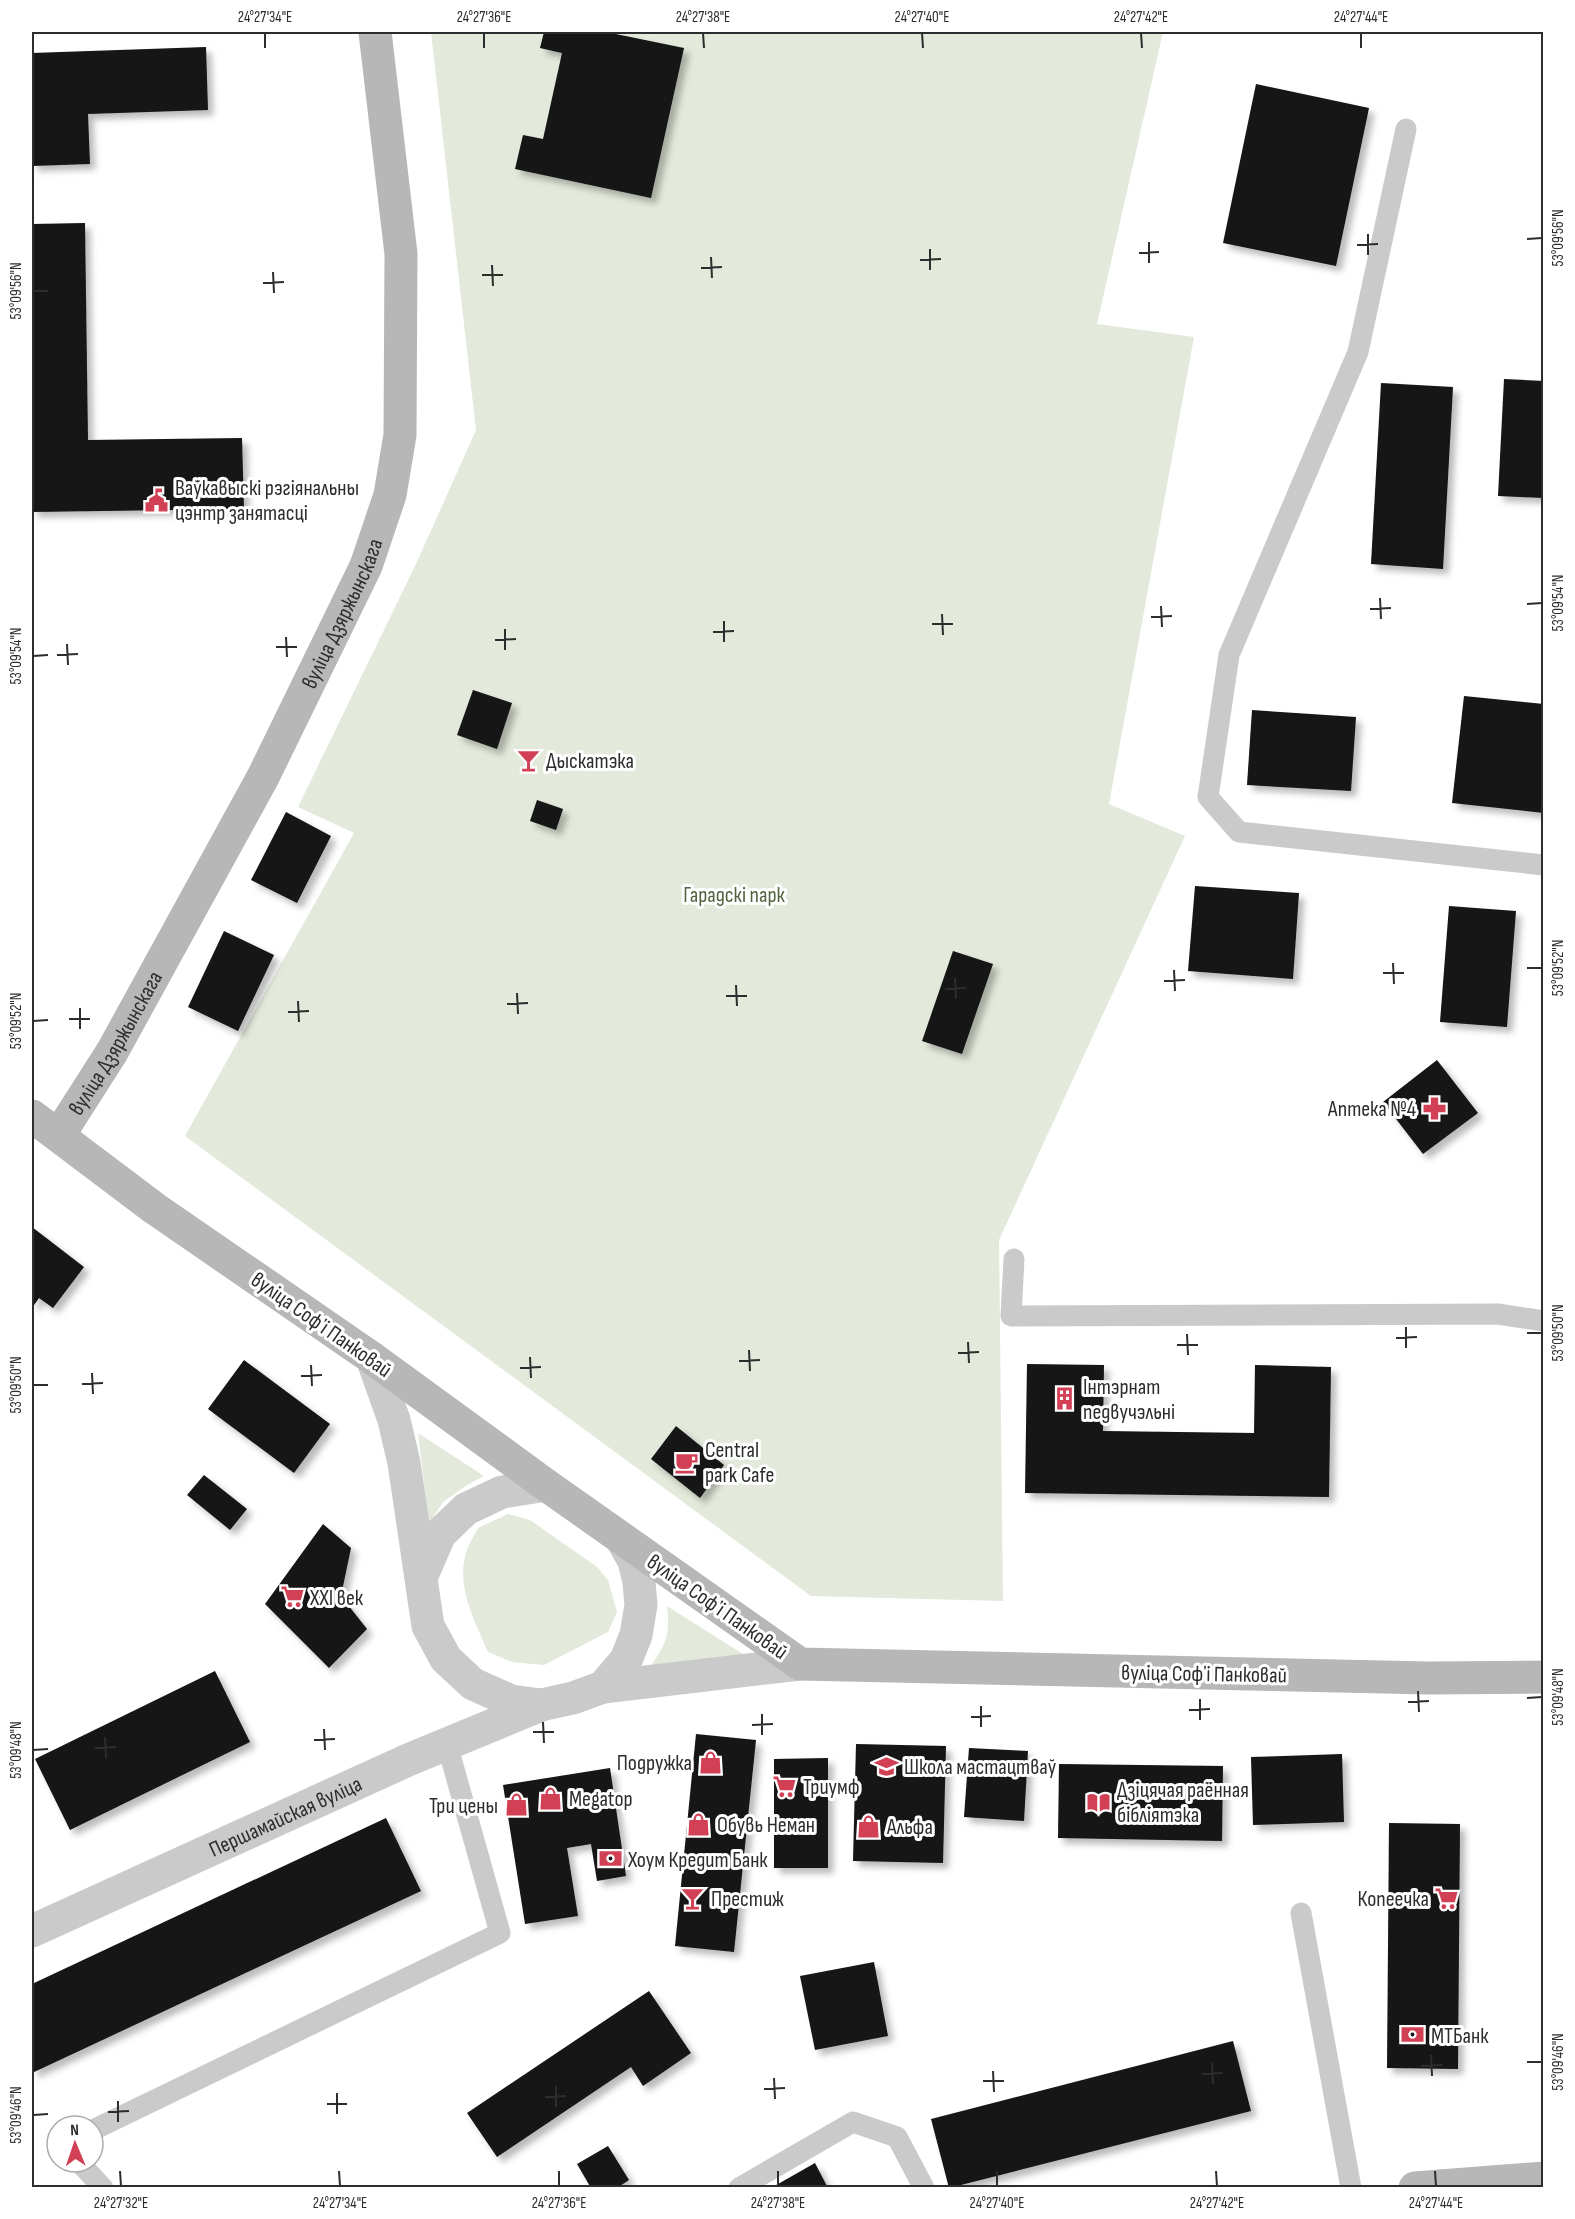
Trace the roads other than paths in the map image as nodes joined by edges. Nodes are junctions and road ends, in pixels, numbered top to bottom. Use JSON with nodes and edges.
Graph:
{"nodes":[{"id":1,"x":375,"y":32,"type":"edge"},
{"id":2,"x":1406,"y":129,"type":"dead end"},
{"id":3,"x":1544,"y":865,"type":"edge"},
{"id":4,"x":32,"y":1116,"type":"edge"},
{"id":5,"x":59,"y":1135,"type":"junction"},
{"id":6,"x":1014,"y":1259,"type":"dead end"},
{"id":7,"x":1544,"y":1321,"type":"edge"},
{"id":8,"x":372,"y":1358,"type":"junction"},
{"id":9,"x":546,"y":1485,"type":"junction"},
{"id":10,"x":621,"y":1538,"type":"junction"},
{"id":11,"x":422,"y":1578,"type":"junction"},
{"id":12,"x":800,"y":1664,"type":"junction"},
{"id":13,"x":1544,"y":1677,"type":"edge"},
{"id":14,"x":603,"y":1687,"type":"junction"},
{"id":15,"x":541,"y":1705,"type":"junction"},
{"id":16,"x":447,"y":1744,"type":"junction"},
{"id":17,"x":1301,"y":1913,"type":"dead end"},
{"id":18,"x":32,"y":1931,"type":"edge"},
{"id":19,"x":105,"y":2124,"type":"edge"},
{"id":20,"x":91,"y":2174,"type":"edge"},
{"id":21,"x":1544,"y":2178,"type":"edge"},
{"id":22,"x":103,"y":2187,"type":"edge"},
{"id":23,"x":739,"y":2187,"type":"edge"},
{"id":24,"x":924,"y":2187,"type":"edge"},
{"id":25,"x":1351,"y":2187,"type":"edge"},
{"id":26,"x":1415,"y":2187,"type":"edge"}],
"edges":[{"from":1,"to":5,"type":"main road","name":"вуліца Дзяржынскага"},
{"from":2,"to":3,"type":"lane"},
{"from":4,"to":5,"type":"main road","name":"вуліца Софʼі Панковай"},
{"from":5,"to":8,"type":"main road","name":"вуліца Софʼі Панковай"},
{"from":6,"to":7,"type":"lane"},
{"from":8,"to":9,"type":"main road","name":"вуліца Софʼі Панковай"},
{"from":8,"to":11,"type":"street"},
{"from":9,"to":10,"type":"main road","name":"вуліца Софʼі Панковай"},
{"from":9,"to":11,"type":"street"},
{"from":10,"to":12,"type":"main road","name":"вуліца Софʼі Панковай"},
{"from":10,"to":14,"type":"street"},
{"from":11,"to":15,"type":"street"},
{"from":12,"to":13,"type":"main road","name":"вуліца Софʼі Панковай"},
{"from":12,"to":14,"type":"street"},
{"from":14,"to":15,"type":"street"},
{"from":15,"to":16,"type":"street","name":"Першамайская вуліца"},
{"from":16,"to":18,"type":"street","name":"Першамайская вуліца"},
{"from":16,"to":19,"type":"lane"},
{"from":17,"to":25,"type":"lane"},
{"from":20,"to":22,"type":"lane"},
{"from":21,"to":26,"type":"main road"},
{"from":23,"to":24,"type":"lane"}]}
